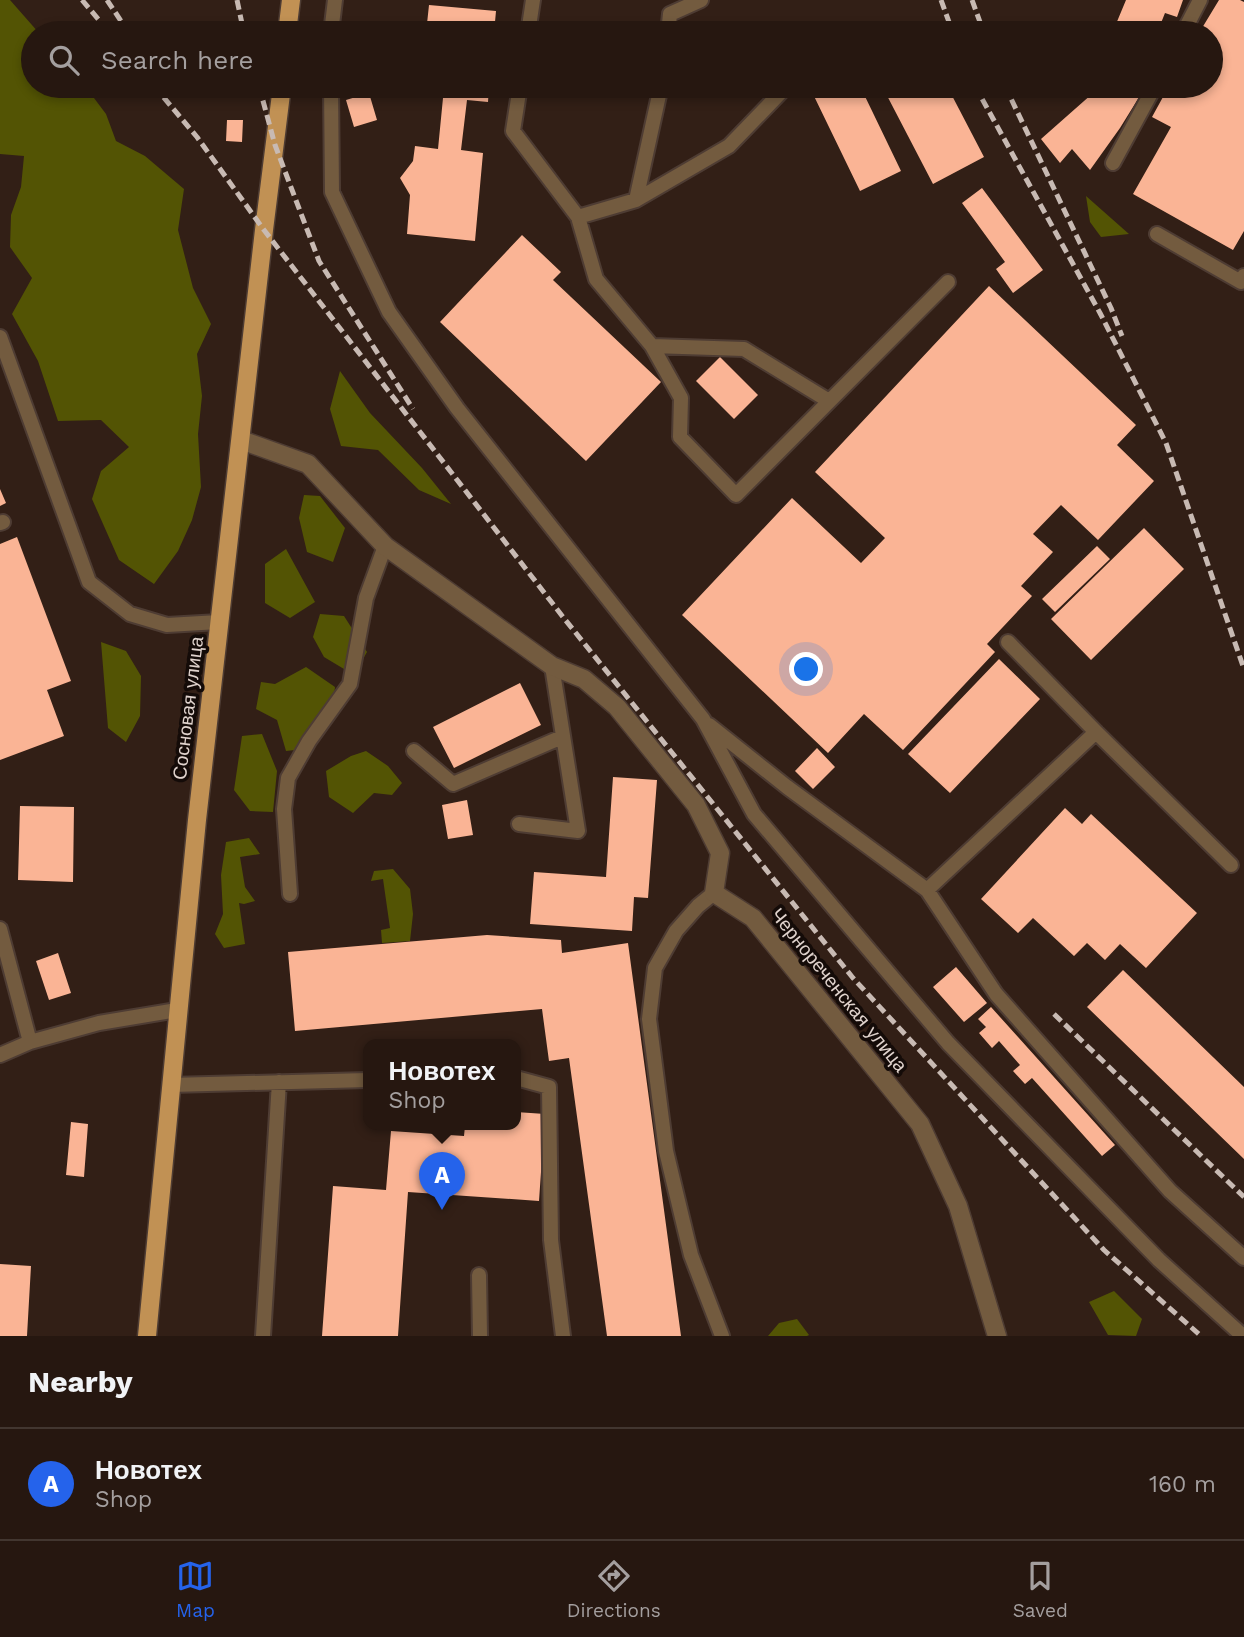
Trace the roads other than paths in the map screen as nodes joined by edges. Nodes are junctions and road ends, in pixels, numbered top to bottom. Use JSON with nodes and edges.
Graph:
{"nodes":[{"id":1,"x":291,"y":0,"type":"edge"},
{"id":2,"x":335,"y":0,"type":"edge"},
{"id":3,"x":533,"y":0,"type":"edge"},
{"id":4,"x":701,"y":0,"type":"edge"},
{"id":5,"x":1200,"y":0,"type":"edge"},
{"id":6,"x":289,"y":21,"type":"edge"},
{"id":7,"x":332,"y":21,"type":"edge"},
{"id":8,"x":530,"y":21,"type":"edge"},
{"id":9,"x":669,"y":21,"type":"edge"},
{"id":10,"x":1189,"y":21,"type":"edge"},
{"id":11,"x":280,"y":98,"type":"edge"},
{"id":12,"x":331,"y":98,"type":"edge"},
{"id":13,"x":518,"y":98,"type":"edge"},
{"id":14,"x":658,"y":98,"type":"edge"},
{"id":15,"x":775,"y":98,"type":"edge"},
{"id":16,"x":1148,"y":98,"type":"edge"},
{"id":17,"x":1113,"y":163,"type":"dead end"},
{"id":18,"x":636,"y":200,"type":"junction"},
{"id":19,"x":578,"y":217,"type":"junction"},
{"id":20,"x":1157,"y":234,"type":"dead end"},
{"id":21,"x":1244,"y":276,"type":"edge"},
{"id":22,"x":948,"y":282,"type":"dead end"},
{"id":23,"x":0,"y":337,"type":"edge"},
{"id":24,"x":652,"y":346,"type":"junction"},
{"id":25,"x":828,"y":401,"type":"junction"},
{"id":26,"x":241,"y":440,"type":"junction"},
{"id":27,"x":385,"y":547,"type":"junction"},
{"id":28,"x":219,"y":622,"type":"junction"},
{"id":29,"x":1007,"y":642,"type":"dead end"},
{"id":30,"x":552,"y":666,"type":"junction"},
{"id":31,"x":703,"y":719,"type":"junction"},
{"id":32,"x":1096,"y":732,"type":"junction"},
{"id":33,"x":562,"y":737,"type":"junction"},
{"id":34,"x":414,"y":751,"type":"dead end"},
{"id":35,"x":519,"y":824,"type":"dead end"},
{"id":36,"x":1231,"y":865,"type":"dead end"},
{"id":37,"x":927,"y":890,"type":"junction"},
{"id":38,"x":714,"y":893,"type":"junction"},
{"id":39,"x":290,"y":894,"type":"dead end"},
{"id":40,"x":0,"y":929,"type":"edge"},
{"id":41,"x":177,"y":1010,"type":"junction"},
{"id":42,"x":30,"y":1042,"type":"junction"},
{"id":43,"x":0,"y":1055,"type":"edge"},
{"id":44,"x":521,"y":1079,"type":"edge"},
{"id":45,"x":363,"y":1080,"type":"edge"},
{"id":46,"x":279,"y":1082,"type":"junction"},
{"id":47,"x":170,"y":1085,"type":"junction"},
{"id":48,"x":1244,"y":1258,"type":"edge"},
{"id":49,"x":479,"y":1275,"type":"dead end"},
{"id":50,"x":147,"y":1336,"type":"edge"},
{"id":51,"x":263,"y":1336,"type":"edge"},
{"id":52,"x":480,"y":1336,"type":"edge"},
{"id":53,"x":564,"y":1336,"type":"edge"},
{"id":54,"x":722,"y":1336,"type":"edge"},
{"id":55,"x":997,"y":1336,"type":"edge"},
{"id":56,"x":1243,"y":1336,"type":"edge"}],
"edges":[{"from":1,"to":6,"type":"main road"},
{"from":2,"to":7,"type":"lane"},
{"from":3,"to":8,"type":"lane"},
{"from":4,"to":9,"type":"lane"},
{"from":5,"to":10,"type":"lane"},
{"from":11,"to":26,"type":"main road","name":"Сосновая улица"},
{"from":12,"to":31,"type":"lane"},
{"from":13,"to":19,"type":"lane"},
{"from":14,"to":18,"type":"lane"},
{"from":15,"to":18,"type":"lane"},
{"from":16,"to":17,"type":"lane"},
{"from":18,"to":19,"type":"lane"},
{"from":19,"to":24,"type":"lane"},
{"from":20,"to":21,"type":"lane"},
{"from":22,"to":25,"type":"lane"},
{"from":23,"to":28,"type":"lane"},
{"from":24,"to":25,"type":"lane"},
{"from":24,"to":25,"type":"lane"},
{"from":26,"to":27,"type":"street"},
{"from":26,"to":28,"type":"main road","name":"Сосновая улица"},
{"from":27,"to":30,"type":"street"},
{"from":27,"to":39,"type":"lane"},
{"from":28,"to":41,"type":"main road","name":"Сосновая улица"},
{"from":29,"to":32,"type":"lane"},
{"from":30,"to":33,"type":"lane"},
{"from":30,"to":38,"type":"street"},
{"from":31,"to":37,"type":"lane"},
{"from":31,"to":56,"type":"lane"},
{"from":32,"to":36,"type":"lane"},
{"from":32,"to":37,"type":"lane"},
{"from":33,"to":34,"type":"lane"},
{"from":33,"to":35,"type":"lane"},
{"from":37,"to":48,"type":"lane"},
{"from":38,"to":54,"type":"lane"},
{"from":38,"to":55,"type":"street","name":"Чернореченская улица"},
{"from":40,"to":42,"type":"lane"},
{"from":41,"to":42,"type":"lane"},
{"from":41,"to":47,"type":"main road","name":"Сосновая улица"},
{"from":42,"to":43,"type":"lane"},
{"from":44,"to":53,"type":"lane"},
{"from":45,"to":46,"type":"lane"},
{"from":46,"to":47,"type":"lane"},
{"from":46,"to":51,"type":"lane"},
{"from":47,"to":50,"type":"main road","name":"Сосновая улица"},
{"from":49,"to":52,"type":"lane"}]}
